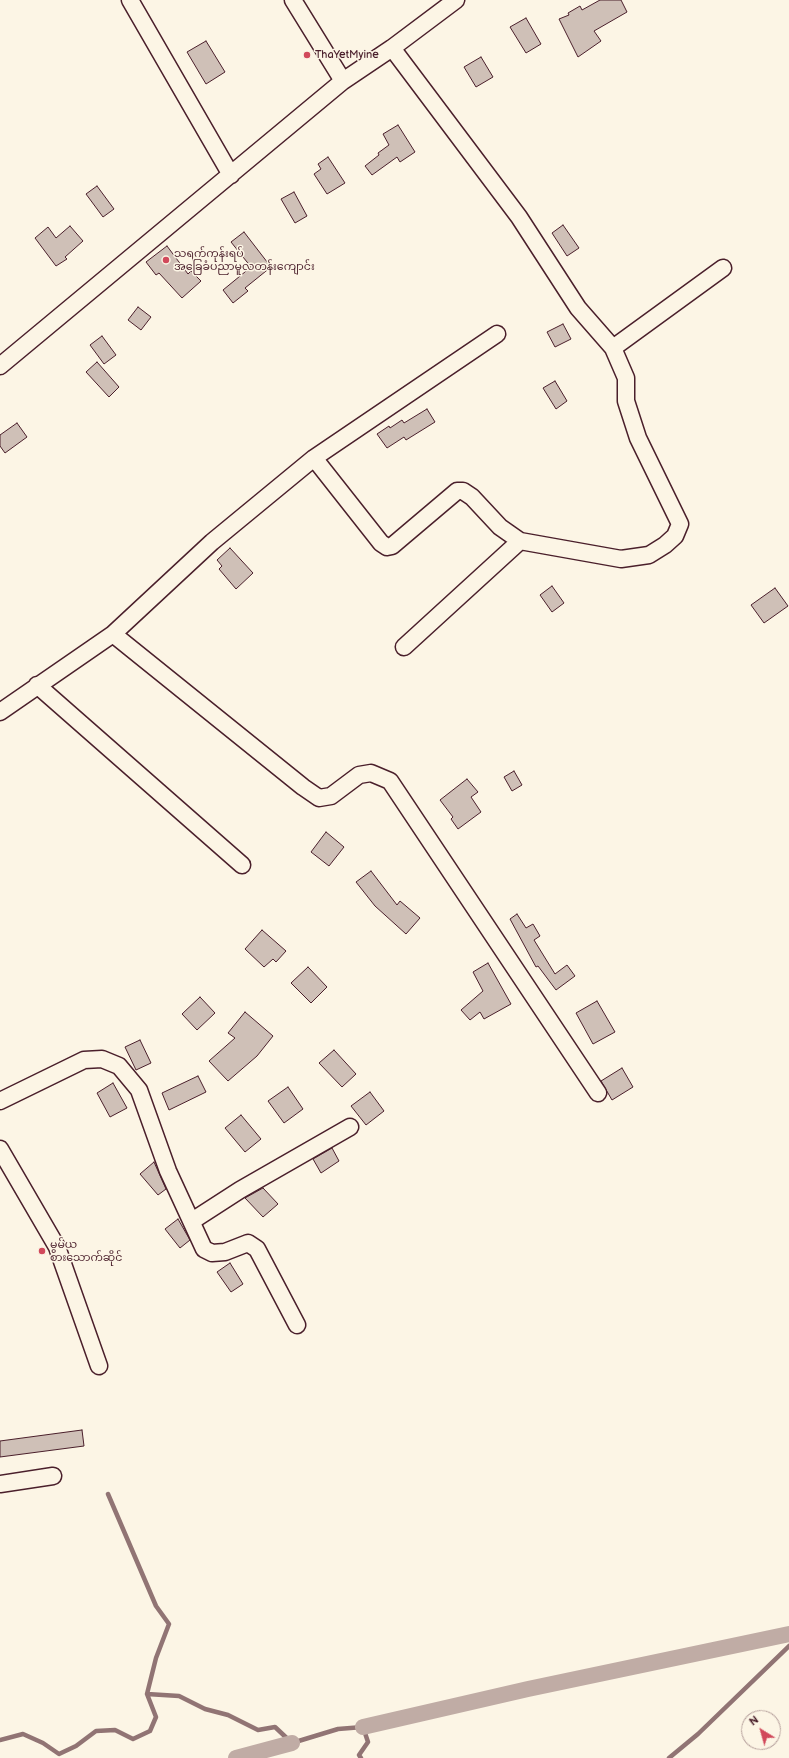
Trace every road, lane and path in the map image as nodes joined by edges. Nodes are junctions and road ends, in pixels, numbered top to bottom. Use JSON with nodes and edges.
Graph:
{"nodes":[{"id":1,"x":130,"y":0,"type":"edge"},
{"id":2,"x":292,"y":0,"type":"edge"},
{"id":3,"x":456,"y":0,"type":"edge"},
{"id":4,"x":392,"y":48,"type":"junction"},
{"id":5,"x":343,"y":82,"type":"junction"},
{"id":6,"x":231,"y":175,"type":"junction"},
{"id":7,"x":724,"y":268,"type":"dead end"},
{"id":8,"x":497,"y":334,"type":"dead end"},
{"id":9,"x":613,"y":348,"type":"junction"},
{"id":10,"x":0,"y":366,"type":"edge"},
{"id":11,"x":314,"y":458,"type":"junction"},
{"id":12,"x":520,"y":541,"type":"junction"},
{"id":13,"x":113,"y":634,"type":"junction"},
{"id":14,"x":404,"y":647,"type":"dead end"},
{"id":15,"x":37,"y":685,"type":"junction"},
{"id":16,"x":0,"y":712,"type":"edge"},
{"id":17,"x":242,"y":865,"type":"dead end"},
{"id":18,"x":598,"y":1093,"type":"dead end"},
{"id":19,"x":0,"y":1101,"type":"edge"},
{"id":20,"x":350,"y":1128,"type":"dead end"},
{"id":21,"x":0,"y":1149,"type":"edge"},
{"id":22,"x":192,"y":1221,"type":"junction"},
{"id":23,"x":297,"y":1325,"type":"dead end"},
{"id":24,"x":99,"y":1366,"type":"dead end"},
{"id":25,"x":52,"y":1476,"type":"dead end"},
{"id":26,"x":0,"y":1484,"type":"edge"}],
"edges":[{"from":1,"to":6,"type":"street"},
{"from":2,"to":5,"type":"street"},
{"from":3,"to":4,"type":"street"},
{"from":4,"to":5,"type":"street"},
{"from":4,"to":9,"type":"street"},
{"from":5,"to":6,"type":"street"},
{"from":6,"to":10,"type":"street"},
{"from":7,"to":9,"type":"street"},
{"from":8,"to":11,"type":"street"},
{"from":9,"to":12,"type":"street"},
{"from":11,"to":12,"type":"street"},
{"from":11,"to":13,"type":"street"},
{"from":12,"to":14,"type":"street"},
{"from":13,"to":15,"type":"street"},
{"from":13,"to":18,"type":"street"},
{"from":15,"to":16,"type":"street"},
{"from":15,"to":17,"type":"street"},
{"from":19,"to":22,"type":"street"},
{"from":20,"to":22,"type":"street"},
{"from":21,"to":24,"type":"street"},
{"from":22,"to":23,"type":"street"},
{"from":25,"to":26,"type":"street"}]}
